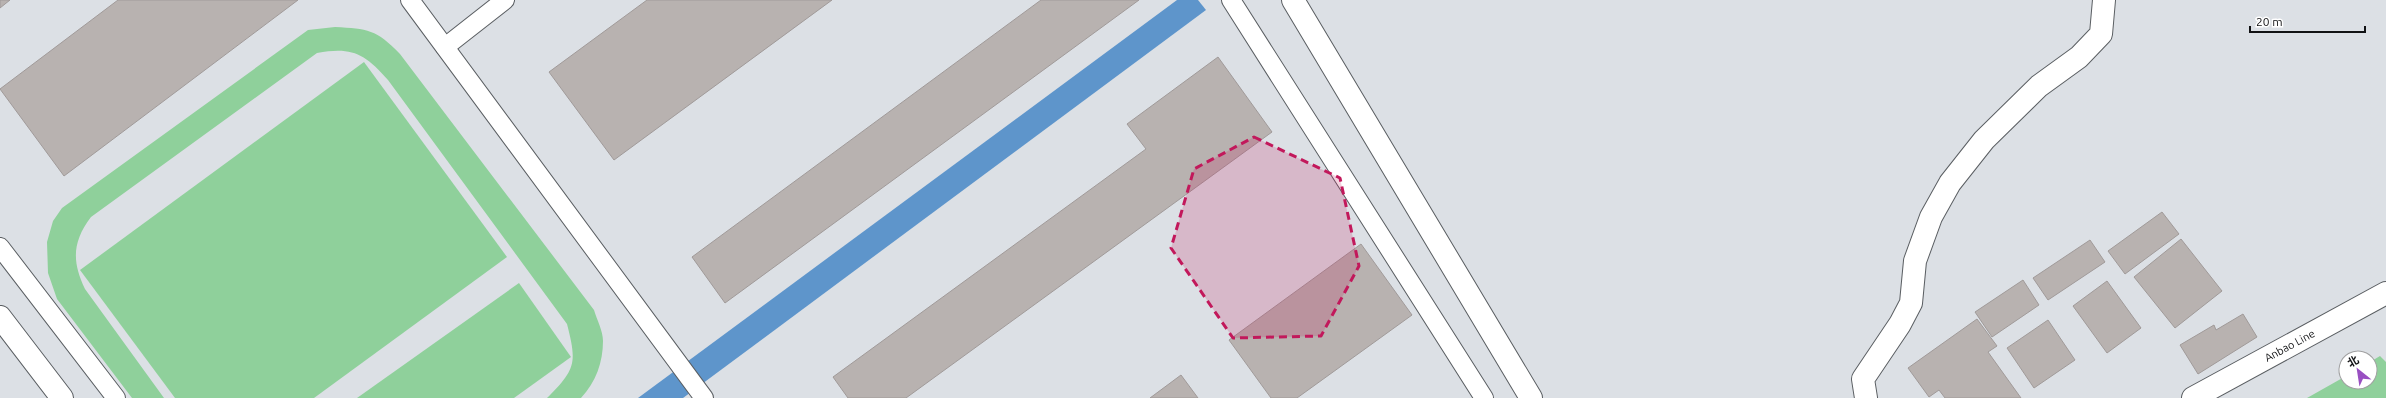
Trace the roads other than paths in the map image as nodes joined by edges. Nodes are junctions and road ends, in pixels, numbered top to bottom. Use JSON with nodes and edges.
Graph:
{"nodes":[{"id":1,"x":410,"y":0,"type":"edge"},
{"id":2,"x":505,"y":0,"type":"edge"},
{"id":3,"x":1230,"y":0,"type":"edge"},
{"id":4,"x":1294,"y":0,"type":"edge"},
{"id":5,"x":2104,"y":0,"type":"edge"},
{"id":6,"x":445,"y":47,"type":"junction"},
{"id":7,"x":0,"y":247,"type":"edge"},
{"id":8,"x":2386,"y":292,"type":"edge"},
{"id":9,"x":0,"y":317,"type":"edge"},
{"id":10,"x":62,"y":398,"type":"edge"},
{"id":11,"x":116,"y":398,"type":"edge"},
{"id":12,"x":704,"y":398,"type":"edge"},
{"id":13,"x":1484,"y":398,"type":"edge"},
{"id":14,"x":1531,"y":398,"type":"edge"},
{"id":15,"x":1866,"y":398,"type":"edge"},
{"id":16,"x":2193,"y":398,"type":"edge"}],
"edges":[{"from":1,"to":6,"type":"lane"},
{"from":2,"to":6,"type":"lane"},
{"from":3,"to":13,"type":"lane"},
{"from":4,"to":14,"type":"street"},
{"from":5,"to":15,"type":"street"},
{"from":6,"to":12,"type":"lane"},
{"from":7,"to":11,"type":"lane"},
{"from":8,"to":16,"type":"street","name":"Anbao Line"},
{"from":9,"to":10,"type":"street"}]}
